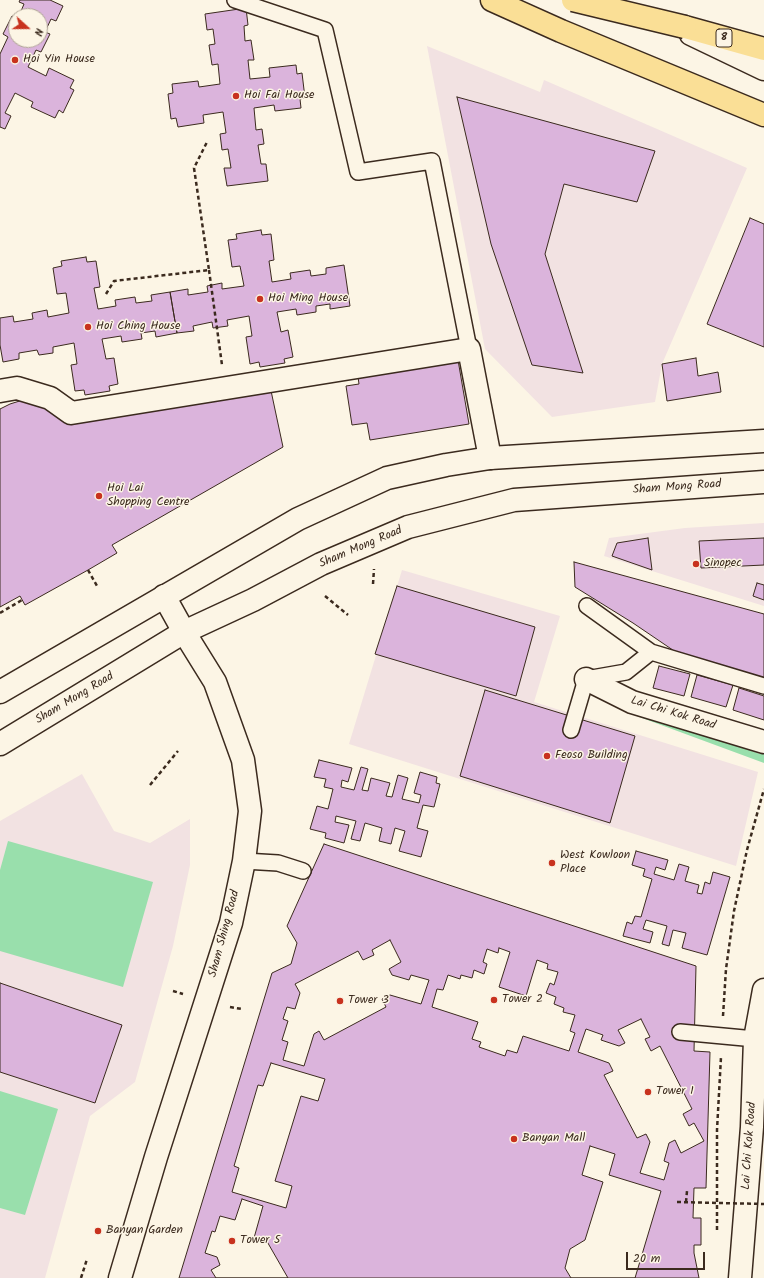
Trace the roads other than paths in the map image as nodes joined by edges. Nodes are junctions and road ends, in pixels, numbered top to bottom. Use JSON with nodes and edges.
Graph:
{"nodes":[{"id":1,"x":235,"y":0,"type":"edge"},
{"id":2,"x":492,"y":0,"type":"edge"},
{"id":3,"x":573,"y":0,"type":"edge"},
{"id":4,"x":622,"y":0,"type":"edge"},
{"id":5,"x":764,"y":49,"type":"edge"},
{"id":6,"x":764,"y":69,"type":"edge"},
{"id":7,"x":764,"y":115,"type":"edge"},
{"id":8,"x":469,"y":349,"type":"junction"},
{"id":9,"x":0,"y":390,"type":"edge"},
{"id":10,"x":764,"y":441,"type":"edge"},
{"id":11,"x":490,"y":458,"type":"junction"},
{"id":12,"x":764,"y":482,"type":"edge"},
{"id":13,"x":164,"y":596,"type":"junction"},
{"id":14,"x":587,"y":606,"type":"dead end"},
{"id":15,"x":184,"y":632,"type":"junction"},
{"id":16,"x":651,"y":652,"type":"junction"},
{"id":17,"x":586,"y":679,"type":"junction"},
{"id":18,"x":764,"y":686,"type":"edge"},
{"id":19,"x":0,"y":692,"type":"edge"},
{"id":20,"x":571,"y":730,"type":"dead end"},
{"id":21,"x":764,"y":742,"type":"edge"},
{"id":22,"x":0,"y":744,"type":"edge"},
{"id":23,"x":244,"y":861,"type":"junction"},
{"id":24,"x":303,"y":871,"type":"dead end"},
{"id":25,"x":764,"y":990,"type":"edge"},
{"id":26,"x":680,"y":1032,"type":"dead end"},
{"id":27,"x":755,"y":1039,"type":"junction"},
{"id":28,"x":120,"y":1278,"type":"edge"},
{"id":29,"x":740,"y":1278,"type":"edge"}],
"edges":[{"from":1,"to":8,"type":"lane"},
{"from":2,"to":7,"type":"highway"},
{"from":3,"to":5,"type":"highway","number":"8","bridge":true},
{"from":4,"to":6,"type":"street"},
{"from":8,"to":9,"type":"street"},
{"from":8,"to":11,"type":"street"},
{"from":10,"to":11,"type":"street"},
{"from":11,"to":13,"type":"street"},
{"from":12,"to":15,"type":"street","name":"Sham Mong Road"},
{"from":13,"to":15,"type":"street","name":"Sham Shing Road"},
{"from":13,"to":19,"type":"street"},
{"from":14,"to":16,"type":"lane"},
{"from":15,"to":22,"type":"street","name":"Sham Mong Road"},
{"from":15,"to":23,"type":"street","name":"Sham Shing Road"},
{"from":16,"to":17,"type":"lane"},
{"from":16,"to":18,"type":"lane"},
{"from":17,"to":20,"type":"lane"},
{"from":17,"to":21,"type":"street","name":"Lai Chi Kok Road"},
{"from":23,"to":24,"type":"lane"},
{"from":23,"to":28,"type":"street","name":"Sham Shing Road"},
{"from":25,"to":27,"type":"street","name":"Lai Chi Kok Road"},
{"from":26,"to":27,"type":"lane"},
{"from":27,"to":29,"type":"street","name":"Lai Chi Kok Road"}]}
